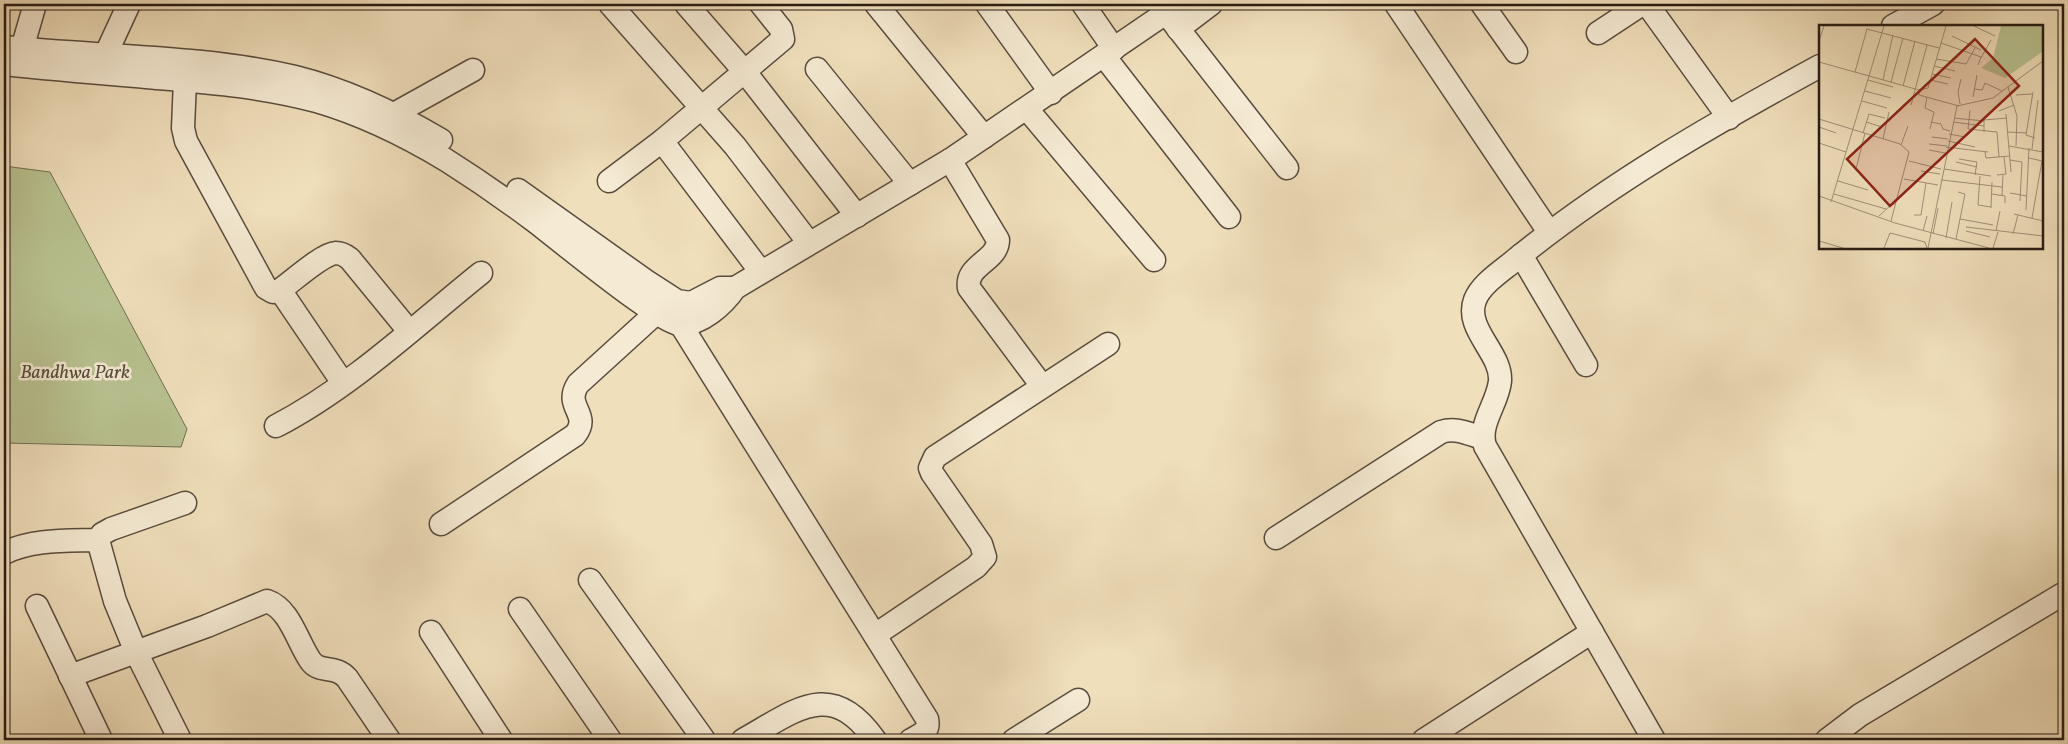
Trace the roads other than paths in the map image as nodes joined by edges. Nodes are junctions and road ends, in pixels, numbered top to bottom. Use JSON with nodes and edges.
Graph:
{"nodes":[{"id":1,"x":35,"y":4,"type":"edge"},
{"id":2,"x":129,"y":4,"type":"edge"},
{"id":3,"x":610,"y":4,"type":"edge"},
{"id":4,"x":686,"y":4,"type":"edge"},
{"id":5,"x":761,"y":4,"type":"edge"},
{"id":6,"x":876,"y":4,"type":"edge"},
{"id":7,"x":988,"y":4,"type":"edge"},
{"id":8,"x":1082,"y":4,"type":"edge"},
{"id":9,"x":1211,"y":4,"type":"edge"},
{"id":10,"x":1396,"y":4,"type":"edge"},
{"id":11,"x":1482,"y":4,"type":"edge"},
{"id":12,"x":1642,"y":4,"type":"edge"},
{"id":13,"x":1647,"y":4,"type":"edge"},
{"id":14,"x":1933,"y":4,"type":"edge"},
{"id":15,"x":1172,"y":12,"type":"edge"},
{"id":16,"x":1895,"y":25,"type":"edge"},
{"id":17,"x":1598,"y":33,"type":"dead end"},
{"id":18,"x":13,"y":48,"type":"edge"},
{"id":19,"x":1516,"y":52,"type":"dead end"},
{"id":20,"x":1109,"y":53,"type":"junction"},
{"id":21,"x":4,"y":64,"type":"edge"},
{"id":22,"x":101,"y":64,"type":"junction"},
{"id":23,"x":1819,"y":67,"type":"edge"},
{"id":24,"x":817,"y":68,"type":"dead end"},
{"id":25,"x":473,"y":70,"type":"dead end"},
{"id":26,"x":745,"y":72,"type":"junction"},
{"id":27,"x":186,"y":80,"type":"junction"},
{"id":28,"x":1050,"y":93,"type":"junction"},
{"id":29,"x":701,"y":108,"type":"junction"},
{"id":30,"x":1027,"y":109,"type":"junction"},
{"id":31,"x":394,"y":114,"type":"junction"},
{"id":32,"x":1729,"y":118,"type":"junction"},
{"id":33,"x":984,"y":137,"type":"junction"},
{"id":34,"x":662,"y":141,"type":"junction"},
{"id":35,"x":950,"y":160,"type":"junction"},
{"id":36,"x":1287,"y":168,"type":"dead end"},
{"id":37,"x":609,"y":181,"type":"dead end"},
{"id":38,"x":910,"y":184,"type":"junction"},
{"id":39,"x":857,"y":216,"type":"junction"},
{"id":40,"x":1229,"y":217,"type":"dead end"},
{"id":41,"x":1548,"y":232,"type":"junction"},
{"id":42,"x":809,"y":243,"type":"junction"},
{"id":43,"x":1521,"y":256,"type":"junction"},
{"id":44,"x":1154,"y":260,"type":"dead end"},
{"id":45,"x":761,"y":272,"type":"junction"},
{"id":46,"x":481,"y":273,"type":"dead end"},
{"id":47,"x":735,"y":288,"type":"junction"},
{"id":48,"x":280,"y":290,"type":"junction"},
{"id":49,"x":664,"y":306,"type":"junction"},
{"id":50,"x":680,"y":324,"type":"junction"},
{"id":51,"x":409,"y":331,"type":"junction"},
{"id":52,"x":1108,"y":344,"type":"dead end"},
{"id":53,"x":1586,"y":365,"type":"dead end"},
{"id":54,"x":343,"y":383,"type":"junction"},
{"id":55,"x":1042,"y":386,"type":"junction"},
{"id":56,"x":276,"y":426,"type":"dead end"},
{"id":57,"x":1482,"y":438,"type":"junction"},
{"id":58,"x":185,"y":503,"type":"dead end"},
{"id":59,"x":441,"y":524,"type":"dead end"},
{"id":60,"x":1276,"y":538,"type":"dead end"},
{"id":61,"x":98,"y":540,"type":"junction"},
{"id":62,"x":4,"y":553,"type":"edge"},
{"id":63,"x":590,"y":580,"type":"dead end"},
{"id":64,"x":2063,"y":594,"type":"edge"},
{"id":65,"x":37,"y":606,"type":"dead end"},
{"id":66,"x":520,"y":609,"type":"dead end"},
{"id":67,"x":431,"y":632,"type":"dead end"},
{"id":68,"x":1592,"y":632,"type":"junction"},
{"id":69,"x":875,"y":636,"type":"junction"},
{"id":70,"x":136,"y":652,"type":"junction"},
{"id":71,"x":70,"y":676,"type":"junction"},
{"id":72,"x":1078,"y":700,"type":"dead end"},
{"id":73,"x":922,"y":736,"type":"edge"},
{"id":74,"x":101,"y":740,"type":"edge"},
{"id":75,"x":180,"y":740,"type":"edge"},
{"id":76,"x":390,"y":740,"type":"edge"},
{"id":77,"x":502,"y":740,"type":"edge"},
{"id":78,"x":610,"y":740,"type":"edge"},
{"id":79,"x":704,"y":740,"type":"edge"},
{"id":80,"x":742,"y":740,"type":"edge"},
{"id":81,"x":875,"y":740,"type":"edge"},
{"id":82,"x":1014,"y":740,"type":"edge"},
{"id":83,"x":1424,"y":740,"type":"edge"},
{"id":84,"x":1654,"y":740,"type":"edge"},
{"id":85,"x":1827,"y":740,"type":"edge"}],
"edges":[{"from":1,"to":18,"type":"street"},
{"from":2,"to":22,"type":"street"},
{"from":3,"to":29,"type":"street"},
{"from":4,"to":26,"type":"street"},
{"from":5,"to":26,"type":"street"},
{"from":6,"to":33,"type":"street"},
{"from":7,"to":28,"type":"street"},
{"from":8,"to":20,"type":"street"},
{"from":9,"to":15,"type":"street"},
{"from":10,"to":41,"type":"street"},
{"from":11,"to":19,"type":"street"},
{"from":12,"to":17,"type":"street"},
{"from":13,"to":32,"type":"street"},
{"from":14,"to":16,"type":"street"},
{"from":15,"to":20,"type":"street"},
{"from":15,"to":36,"type":"street"},
{"from":18,"to":22,"type":"street"},
{"from":20,"to":28,"type":"street"},
{"from":20,"to":40,"type":"street"},
{"from":21,"to":22,"type":"street"},
{"from":22,"to":27,"type":"street"},
{"from":22,"to":31,"type":"street"},
{"from":23,"to":32,"type":"street"},
{"from":24,"to":38,"type":"street"},
{"from":25,"to":31,"type":"street"},
{"from":26,"to":29,"type":"street"},
{"from":26,"to":39,"type":"street"},
{"from":27,"to":48,"type":"street"},
{"from":27,"to":49,"type":"street"},
{"from":28,"to":30,"type":"street"},
{"from":29,"to":34,"type":"street"},
{"from":29,"to":42,"type":"street"},
{"from":30,"to":33,"type":"street"},
{"from":30,"to":44,"type":"street"},
{"from":31,"to":49,"type":"street"},
{"from":32,"to":41,"type":"street"},
{"from":33,"to":35,"type":"street"},
{"from":34,"to":37,"type":"street"},
{"from":34,"to":45,"type":"street"},
{"from":35,"to":38,"type":"street"},
{"from":35,"to":55,"type":"street"},
{"from":38,"to":39,"type":"street"},
{"from":39,"to":42,"type":"street"},
{"from":41,"to":43,"type":"street"},
{"from":42,"to":45,"type":"street"},
{"from":43,"to":53,"type":"street"},
{"from":43,"to":57,"type":"street"},
{"from":45,"to":47,"type":"street"},
{"from":46,"to":51,"type":"street"},
{"from":47,"to":49,"type":"street"},
{"from":47,"to":50,"type":"street"},
{"from":48,"to":51,"type":"street"},
{"from":48,"to":54,"type":"street"},
{"from":49,"to":50,"type":"street"},
{"from":49,"to":59,"type":"street"},
{"from":50,"to":69,"type":"street"},
{"from":51,"to":54,"type":"street"},
{"from":52,"to":55,"type":"street"},
{"from":54,"to":56,"type":"street"},
{"from":55,"to":69,"type":"street"},
{"from":57,"to":60,"type":"street"},
{"from":57,"to":68,"type":"street"},
{"from":58,"to":61,"type":"street"},
{"from":61,"to":62,"type":"street"},
{"from":61,"to":70,"type":"street"},
{"from":63,"to":79,"type":"street"},
{"from":64,"to":85,"type":"street"},
{"from":65,"to":71,"type":"street"},
{"from":66,"to":78,"type":"street"},
{"from":67,"to":77,"type":"street"},
{"from":68,"to":83,"type":"street"},
{"from":68,"to":84,"type":"street"},
{"from":69,"to":73,"type":"street"},
{"from":70,"to":71,"type":"street"},
{"from":70,"to":75,"type":"street"},
{"from":70,"to":76,"type":"street"},
{"from":71,"to":74,"type":"street"},
{"from":72,"to":82,"type":"street"},
{"from":80,"to":81,"type":"street"}]}
